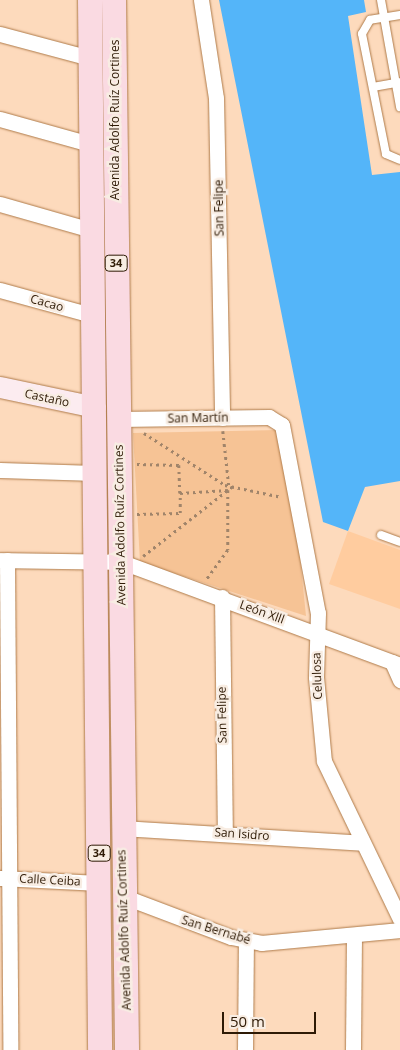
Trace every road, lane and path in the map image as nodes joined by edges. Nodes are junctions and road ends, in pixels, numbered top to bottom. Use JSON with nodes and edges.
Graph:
{"nodes":[{"id":1,"x":90,"y":0,"type":"edge"},
{"id":2,"x":114,"y":0,"type":"edge"},
{"id":3,"x":201,"y":0,"type":"edge"},
{"id":4,"x":381,"y":0,"type":"edge"},
{"id":5,"x":400,"y":15,"type":"edge"},
{"id":6,"x":385,"y":18,"type":"junction"},
{"id":7,"x":0,"y":34,"type":"edge"},
{"id":8,"x":90,"y":58,"type":"junction"},
{"id":9,"x":398,"y":82,"type":"edge"},
{"id":10,"x":373,"y":87,"type":"junction"},
{"id":11,"x":400,"y":107,"type":"edge"},
{"id":12,"x":0,"y":119,"type":"edge"},
{"id":13,"x":93,"y":145,"type":"junction"},
{"id":14,"x":400,"y":160,"type":"edge"},
{"id":15,"x":0,"y":204,"type":"edge"},
{"id":16,"x":95,"y":231,"type":"junction"},
{"id":17,"x":0,"y":290,"type":"edge"},
{"id":18,"x":95,"y":316,"type":"junction"},
{"id":19,"x":0,"y":387,"type":"edge"},
{"id":20,"x":95,"y":407,"type":"junction"},
{"id":21,"x":118,"y":419,"type":"junction"},
{"id":22,"x":278,"y":420,"type":"joint"},
{"id":23,"x":222,"y":424,"type":"junction"},
{"id":24,"x":144,"y":432,"type":"dead end"},
{"id":25,"x":134,"y":464,"type":"dead end"},
{"id":26,"x":0,"y":470,"type":"edge"},
{"id":27,"x":95,"y":473,"type":"junction"},
{"id":28,"x":231,"y":486,"type":"junction"},
{"id":29,"x":228,"y":490,"type":"junction"},
{"id":30,"x":180,"y":493,"type":"junction"},
{"id":31,"x":285,"y":497,"type":"dead end"},
{"id":32,"x":137,"y":514,"type":"dead end"},
{"id":33,"x":381,"y":535,"type":"dead end"},
{"id":34,"x":400,"y":542,"type":"edge"},
{"id":35,"x":3,"y":560,"type":"edge"},
{"id":36,"x":96,"y":560,"type":"junction"},
{"id":37,"x":131,"y":560,"type":"junction"},
{"id":38,"x":203,"y":583,"type":"dead end"},
{"id":39,"x":222,"y":597,"type":"junction"},
{"id":40,"x":318,"y":633,"type":"junction"},
{"id":41,"x":4,"y":646,"type":"edge"},
{"id":42,"x":396,"y":663,"type":"edge"},
{"id":43,"x":400,"y":680,"type":"edge"},
{"id":44,"x":5,"y":725,"type":"edge"},
{"id":45,"x":3,"y":797,"type":"edge"},
{"id":46,"x":121,"y":828,"type":"junction"},
{"id":47,"x":224,"y":832,"type":"junction"},
{"id":48,"x":363,"y":843,"type":"junction"},
{"id":49,"x":5,"y":878,"type":"edge"},
{"id":50,"x":99,"y":883,"type":"junction"},
{"id":51,"x":125,"y":897,"type":"junction"},
{"id":52,"x":400,"y":919,"type":"edge"},
{"id":53,"x":400,"y":930,"type":"edge"},
{"id":54,"x":354,"y":937,"type":"junction"},
{"id":55,"x":246,"y":940,"type":"junction"},
{"id":56,"x":4,"y":954,"type":"edge"},
{"id":57,"x":4,"y":1032,"type":"edge"},
{"id":58,"x":10,"y":1050,"type":"edge"},
{"id":59,"x":100,"y":1050,"type":"edge"},
{"id":60,"x":127,"y":1050,"type":"edge"},
{"id":61,"x":245,"y":1050,"type":"edge"},
{"id":62,"x":354,"y":1050,"type":"edge"}],
"edges":[{"from":1,"to":8,"type":"main road","name":"Avenida Adolfo Ruíz Cortines","number":"34"},
{"from":2,"to":21,"type":"main road","name":"Avenida Adolfo Ruíz Cortines","number":"34"},
{"from":3,"to":23,"type":"street","name":"San Felipe"},
{"from":4,"to":6,"type":"lane"},
{"from":5,"to":6,"type":"lane"},
{"from":6,"to":9,"type":"lane"},
{"from":6,"to":10,"type":"lane"},
{"from":7,"to":8,"type":"street"},
{"from":8,"to":13,"type":"main road","name":"Avenida Adolfo Ruíz Cortines","number":"34"},
{"from":9,"to":10,"type":"lane"},
{"from":9,"to":11,"type":"lane"},
{"from":10,"to":14,"type":"lane"},
{"from":12,"to":13,"type":"street"},
{"from":13,"to":16,"type":"main road","name":"Avenida Adolfo Ruíz Cortines","number":"34"},
{"from":15,"to":16,"type":"street"},
{"from":16,"to":18,"type":"main road","name":"Avenida Adolfo Ruíz Cortines","number":"34"},
{"from":17,"to":18,"type":"street","name":"Cacao"},
{"from":18,"to":20,"type":"main road","name":"Avenida Adolfo Ruíz Cortines","number":"34"},
{"from":19,"to":20,"type":"street","name":"Castaño"},
{"from":20,"to":27,"type":"main road","name":"Avenida Adolfo Ruíz Cortines","number":"34"},
{"from":21,"to":23,"type":"street","name":"San Martín"},
{"from":21,"to":37,"type":"main road","name":"Avenida Adolfo Ruíz Cortines","number":"34"},
{"from":22,"to":23,"type":"street","name":"San Martín"},
{"from":22,"to":40,"type":"street","name":"Celulosa"},
{"from":23,"to":28,"type":"path"},
{"from":24,"to":28,"type":"path"},
{"from":25,"to":30,"type":"path"},
{"from":26,"to":27,"type":"street"},
{"from":27,"to":36,"type":"main road","name":"Avenida Adolfo Ruíz Cortines","number":"34"},
{"from":28,"to":29,"type":"path"},
{"from":28,"to":31,"type":"path"},
{"from":29,"to":30,"type":"path"},
{"from":29,"to":37,"type":"path"},
{"from":29,"to":38,"type":"path"},
{"from":30,"to":32,"type":"path"},
{"from":33,"to":34,"type":"lane"},
{"from":35,"to":36,"type":"street","name":"León Xlll"},
{"from":35,"to":41,"type":"street"},
{"from":36,"to":37,"type":"street","name":"León Xlll"},
{"from":36,"to":50,"type":"main road","name":"Avenida Adolfo Ruíz Cortines","number":"34"},
{"from":37,"to":39,"type":"street","name":"León Xlll"},
{"from":37,"to":46,"type":"main road","name":"Avenida Adolfo Ruíz Cortines","number":"34"},
{"from":39,"to":40,"type":"street","name":"León Xlll"},
{"from":39,"to":47,"type":"street","name":"San Felipe"},
{"from":40,"to":42,"type":"street","name":"León Xlll"},
{"from":40,"to":48,"type":"street","name":"Celulosa"},
{"from":41,"to":44,"type":"street"},
{"from":42,"to":43,"type":"street"},
{"from":44,"to":45,"type":"street"},
{"from":45,"to":49,"type":"street"},
{"from":46,"to":47,"type":"street","name":"San Isidro"},
{"from":46,"to":51,"type":"main road","name":"Avenida Adolfo Ruíz Cortines","number":"34"},
{"from":47,"to":48,"type":"street","name":"San Isidro"},
{"from":48,"to":52,"type":"street","name":"Celulosa"},
{"from":49,"to":50,"type":"street","name":"Calle Ceiba"},
{"from":49,"to":56,"type":"street"},
{"from":50,"to":59,"type":"main road","name":"Avenida Adolfo Ruíz Cortines","number":"34"},
{"from":51,"to":55,"type":"street","name":"San Bernabé"},
{"from":51,"to":60,"type":"main road","name":"Avenida Adolfo Ruíz Cortines","number":"34"},
{"from":53,"to":54,"type":"street","name":"San Bernabé"},
{"from":54,"to":55,"type":"street","name":"San Bernabé"},
{"from":54,"to":62,"type":"street"},
{"from":55,"to":61,"type":"street"},
{"from":56,"to":57,"type":"street"},
{"from":57,"to":58,"type":"street"}]}
